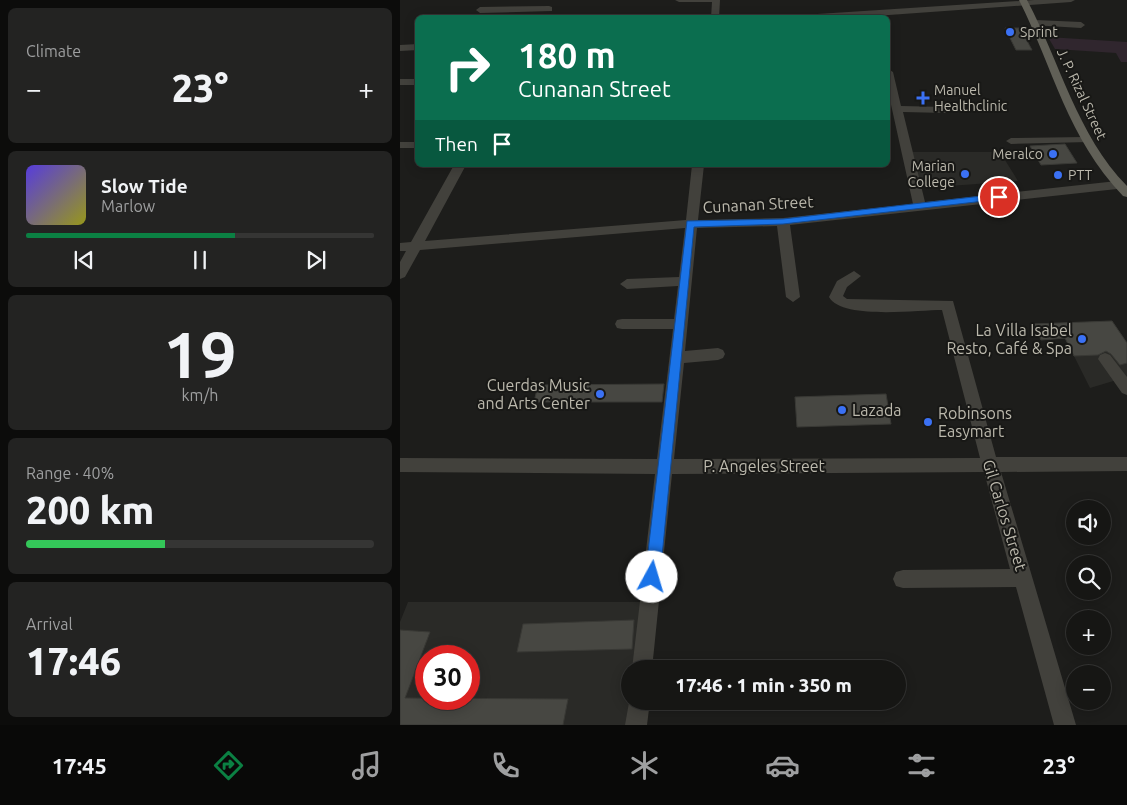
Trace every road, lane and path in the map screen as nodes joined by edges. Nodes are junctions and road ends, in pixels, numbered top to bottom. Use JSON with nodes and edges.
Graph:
{"nodes":[{"id":1,"x":553,"y":0,"type":"edge"},
{"id":2,"x":679,"y":0,"type":"edge"},
{"id":3,"x":716,"y":0,"type":"edge"},
{"id":4,"x":1072,"y":0,"type":"edge"},
{"id":5,"x":1023,"y":1,"type":"edge"},
{"id":6,"x":548,"y":9,"type":"junction"},
{"id":7,"x":480,"y":10,"type":"dead end"},
{"id":8,"x":871,"y":12,"type":"edge"},
{"id":9,"x":545,"y":15,"type":"edge"},
{"id":10,"x":715,"y":15,"type":"edge"},
{"id":11,"x":836,"y":15,"type":"edge"},
{"id":12,"x":1034,"y":23,"type":"junction"},
{"id":13,"x":1081,"y":25,"type":"dead end"},
{"id":14,"x":404,"y":48,"type":"edge"},
{"id":15,"x":400,"y":57,"type":"edge"},
{"id":16,"x":890,"y":79,"type":"edge"},
{"id":17,"x":400,"y":82,"type":"edge"},
{"id":18,"x":415,"y":82,"type":"edge"},
{"id":19,"x":898,"y":109,"type":"junction"},
{"id":20,"x":946,"y":110,"type":"dead end"},
{"id":21,"x":1085,"y":140,"type":"junction"},
{"id":22,"x":1011,"y":141,"type":"dead end"},
{"id":23,"x":400,"y":145,"type":"edge"},
{"id":24,"x":415,"y":145,"type":"edge"},
{"id":25,"x":459,"y":167,"type":"edge"},
{"id":26,"x":698,"y":167,"type":"edge"},
{"id":27,"x":1122,"y":189,"type":"edge"},
{"id":28,"x":920,"y":206,"type":"junction"},
{"id":29,"x":783,"y":222,"type":"junction"},
{"id":30,"x":690,"y":224,"type":"junction"},
{"id":31,"x":416,"y":245,"type":"junction"},
{"id":32,"x":400,"y":247,"type":"edge"},
{"id":33,"x":400,"y":274,"type":"edge"},
{"id":34,"x":854,"y":276,"type":"dead end"},
{"id":35,"x":684,"y":281,"type":"junction"},
{"id":36,"x":627,"y":284,"type":"dead end"},
{"id":37,"x":793,"y":297,"type":"dead end"},
{"id":38,"x":622,"y":324,"type":"dead end"},
{"id":39,"x":679,"y":324,"type":"junction"},
{"id":40,"x":718,"y":354,"type":"dead end"},
{"id":41,"x":675,"y":358,"type":"junction"},
{"id":42,"x":1105,"y":359,"type":"dead end"},
{"id":43,"x":1127,"y":389,"type":"edge"},
{"id":44,"x":1127,"y":464,"type":"edge"},
{"id":45,"x":400,"y":465,"type":"edge"},
{"id":46,"x":990,"y":465,"type":"junction"},
{"id":47,"x":665,"y":467,"type":"junction"},
{"id":48,"x":1024,"y":578,"type":"junction"},
{"id":49,"x":903,"y":579,"type":"dead end"},
{"id":50,"x":643,"y":660,"type":"edge"},
{"id":51,"x":638,"y":710,"type":"edge"},
{"id":52,"x":636,"y":725,"type":"edge"},
{"id":53,"x":1065,"y":725,"type":"edge"}],
"edges":[{"from":1,"to":6,"type":"street"},
{"from":2,"to":3,"type":"street"},
{"from":3,"to":10,"type":"street"},
{"from":4,"to":5,"type":"street"},
{"from":5,"to":8,"type":"street"},
{"from":5,"to":12,"type":"main road","name":"J. P. Rizal Street"},
{"from":6,"to":7,"type":"street"},
{"from":6,"to":9,"type":"street"},
{"from":8,"to":11,"type":"street"},
{"from":12,"to":13,"type":"street"},
{"from":12,"to":21,"type":"main road","name":"J. P. Rizal Street"},
{"from":14,"to":15,"type":"street"},
{"from":16,"to":19,"type":"street"},
{"from":17,"to":18,"type":"street"},
{"from":19,"to":20,"type":"street"},
{"from":19,"to":28,"type":"street"},
{"from":21,"to":22,"type":"street"},
{"from":21,"to":27,"type":"main road","name":"J. P. Rizal Street"},
{"from":23,"to":24,"type":"street"},
{"from":25,"to":31,"type":"street"},
{"from":26,"to":30,"type":"street"},
{"from":27,"to":28,"type":"street","name":"Cunanan Street"},
{"from":28,"to":29,"type":"street","name":"Cunanan Street"},
{"from":29,"to":30,"type":"street","name":"Cunanan Street"},
{"from":29,"to":37,"type":"street"},
{"from":30,"to":31,"type":"street","name":"Cunanan Street"},
{"from":30,"to":35,"type":"street"},
{"from":31,"to":32,"type":"street","name":"Cunanan Street"},
{"from":31,"to":33,"type":"street"},
{"from":34,"to":46,"type":"street","name":"Gil Carlos Street"},
{"from":35,"to":36,"type":"street"},
{"from":35,"to":39,"type":"street"},
{"from":38,"to":39,"type":"street"},
{"from":39,"to":41,"type":"street"},
{"from":40,"to":41,"type":"street"},
{"from":41,"to":47,"type":"street"},
{"from":42,"to":43,"type":"street"},
{"from":44,"to":46,"type":"street","name":"P. Angeles Street"},
{"from":45,"to":47,"type":"street","name":"P. Angeles Street"},
{"from":46,"to":47,"type":"street","name":"P. Angeles Street"},
{"from":46,"to":48,"type":"street","name":"Gil Carlos Street"},
{"from":47,"to":50,"type":"street"},
{"from":48,"to":49,"type":"street"},
{"from":48,"to":53,"type":"street","name":"Gil Carlos Street"},
{"from":51,"to":52,"type":"street"}]}
